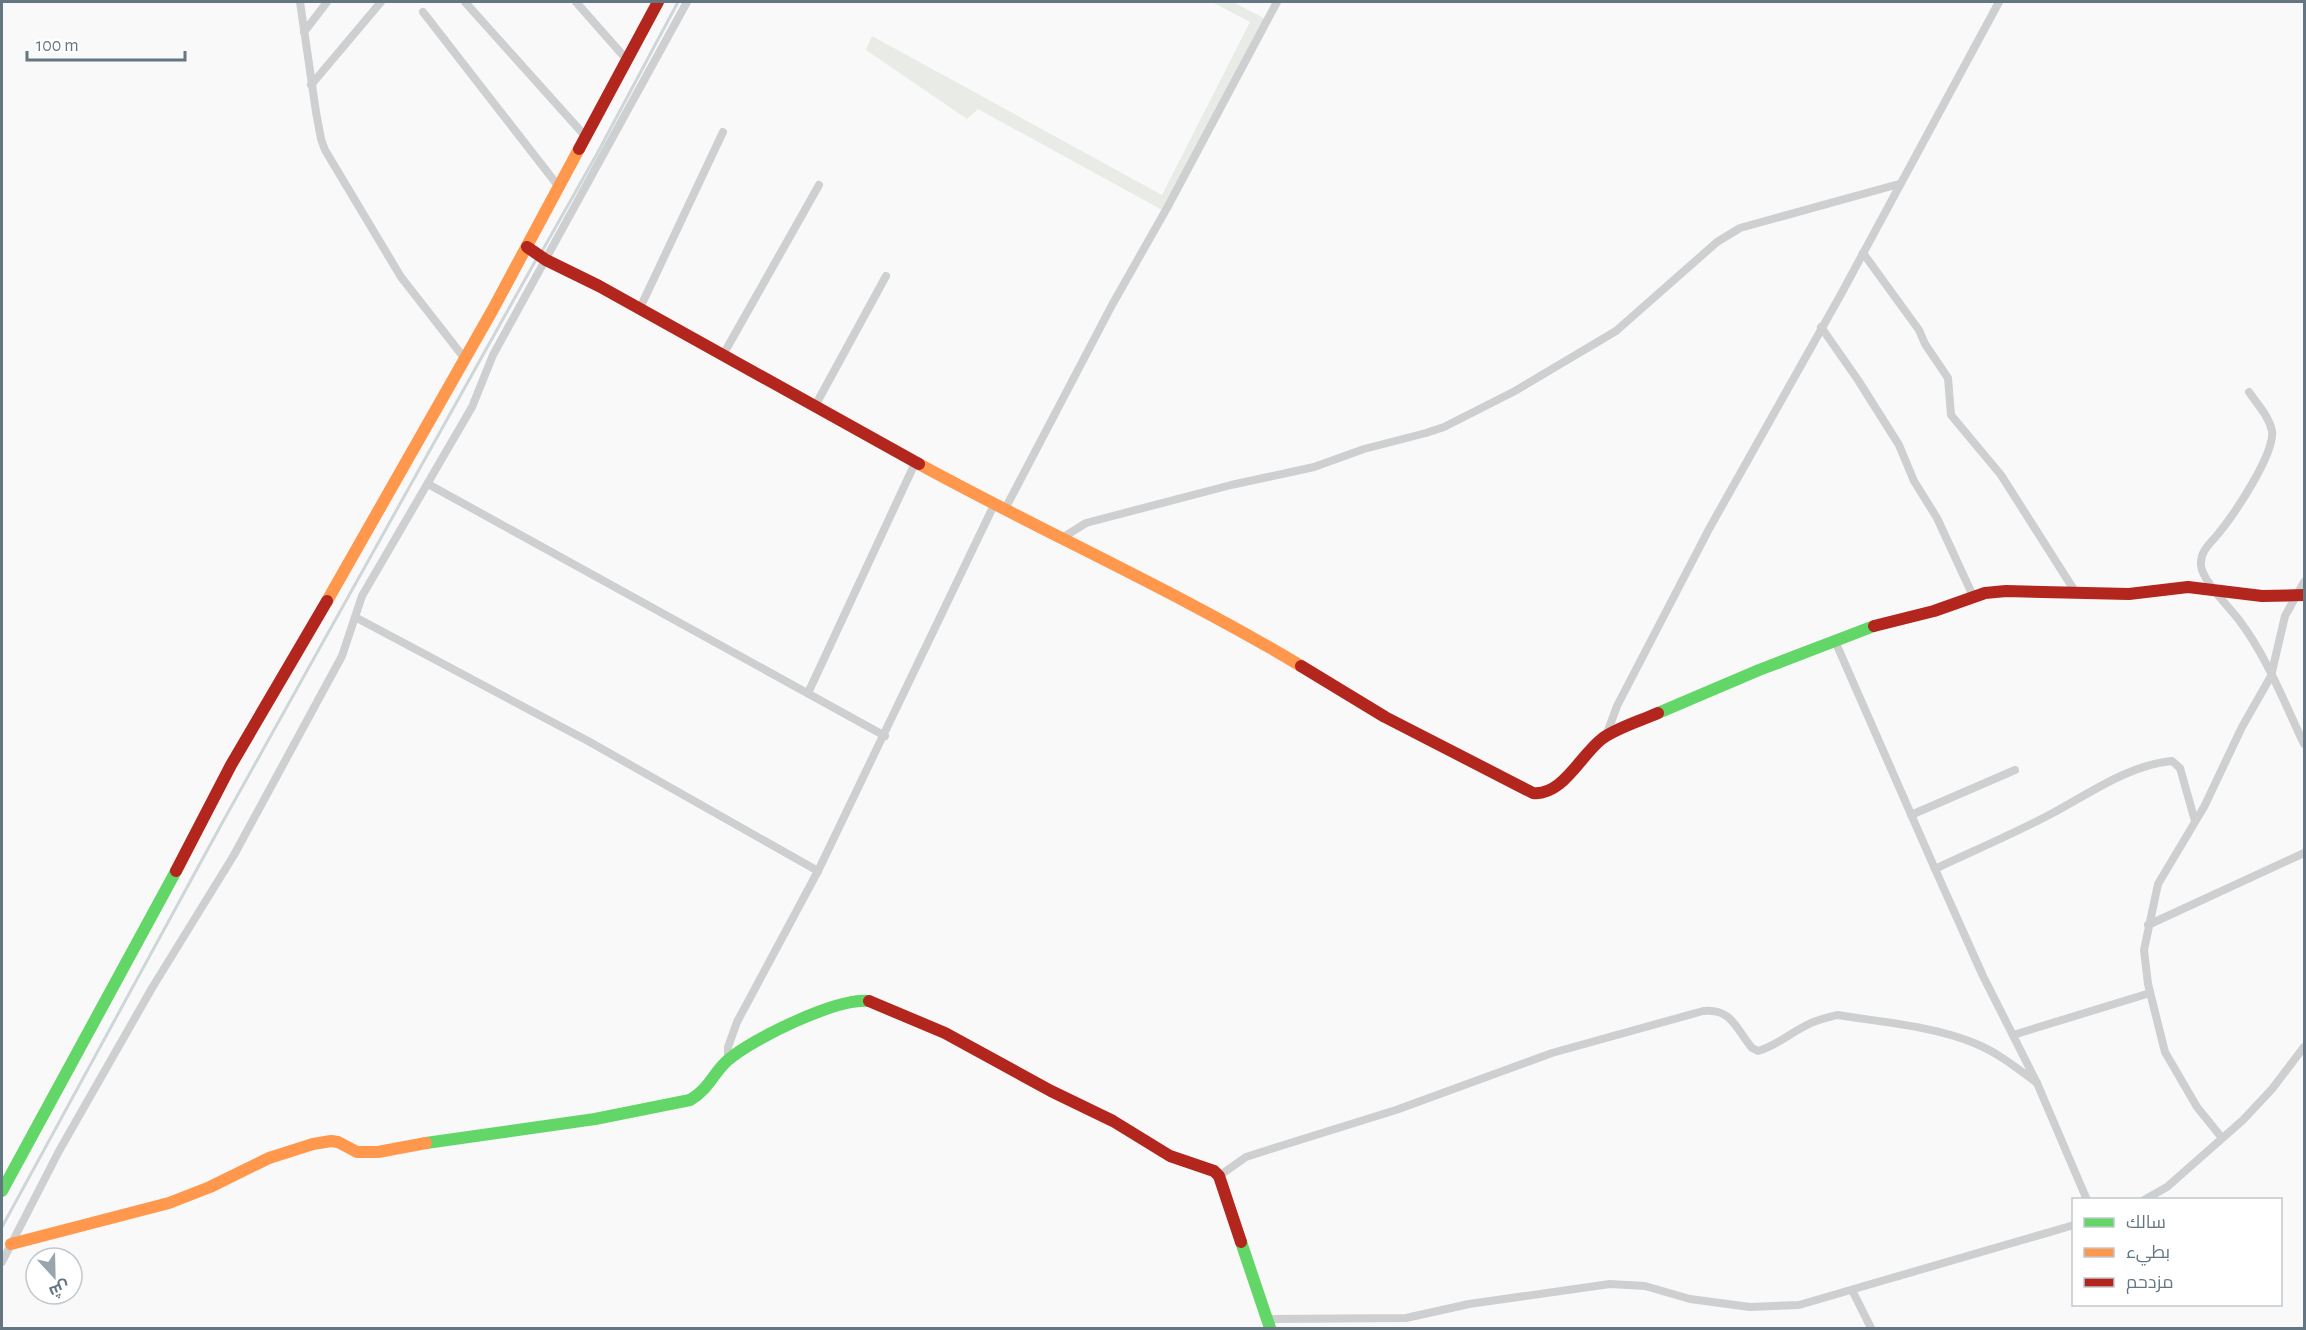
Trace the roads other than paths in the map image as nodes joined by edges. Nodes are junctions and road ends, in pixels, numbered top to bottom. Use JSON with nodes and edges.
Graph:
{"nodes":[{"id":1,"x":300,"y":2,"type":"edge"},
{"id":2,"x":327,"y":2,"type":"edge"},
{"id":3,"x":381,"y":2,"type":"edge"},
{"id":4,"x":465,"y":2,"type":"edge"},
{"id":5,"x":576,"y":2,"type":"edge"},
{"id":6,"x":658,"y":2,"type":"edge"},
{"id":7,"x":687,"y":2,"type":"edge"},
{"id":8,"x":1277,"y":2,"type":"edge"},
{"id":9,"x":1999,"y":2,"type":"edge"},
{"id":10,"x":423,"y":12,"type":"dead end"},
{"id":11,"x":304,"y":32,"type":"junction"},
{"id":12,"x":628,"y":61,"type":"junction"},
{"id":13,"x":311,"y":85,"type":"junction"},
{"id":14,"x":723,"y":132,"type":"dead end"},
{"id":15,"x":586,"y":137,"type":"junction"},
{"id":16,"x":819,"y":184,"type":"dead end"},
{"id":17,"x":1899,"y":184,"type":"junction"},
{"id":18,"x":559,"y":187,"type":"junction"},
{"id":19,"x":1863,"y":253,"type":"junction"},
{"id":20,"x":536,"y":254,"type":"junction"},
{"id":21,"x":886,"y":276,"type":"dead end"},
{"id":22,"x":640,"y":308,"type":"junction"},
{"id":23,"x":1821,"y":327,"type":"junction"},
{"id":24,"x":723,"y":355,"type":"junction"},
{"id":25,"x":465,"y":359,"type":"junction"},
{"id":26,"x":2249,"y":392,"type":"dead end"},
{"id":27,"x":815,"y":406,"type":"junction"},
{"id":28,"x":916,"y":461,"type":"junction"},
{"id":29,"x":428,"y":484,"type":"junction"},
{"id":30,"x":999,"y":507,"type":"junction"},
{"id":31,"x":1062,"y":538,"type":"junction"},
{"id":32,"x":2304,"y":582,"type":"edge"},
{"id":33,"x":2216,"y":590,"type":"junction"},
{"id":34,"x":2076,"y":593,"type":"junction"},
{"id":35,"x":2300,"y":596,"type":"edge"},
{"id":36,"x":1972,"y":597,"type":"junction"},
{"id":37,"x":355,"y":617,"type":"junction"},
{"id":38,"x":1835,"y":641,"type":"junction"},
{"id":39,"x":2271,"y":676,"type":"junction"},
{"id":40,"x":808,"y":693,"type":"junction"},
{"id":41,"x":885,"y":736,"type":"junction"},
{"id":42,"x":1606,"y":736,"type":"junction"},
{"id":43,"x":2304,"y":744,"type":"edge"},
{"id":44,"x":2015,"y":770,"type":"dead end"},
{"id":45,"x":1911,"y":815,"type":"junction"},
{"id":46,"x":2195,"y":821,"type":"junction"},
{"id":47,"x":2304,"y":853,"type":"edge"},
{"id":48,"x":1935,"y":869,"type":"junction"},
{"id":49,"x":818,"y":871,"type":"junction"},
{"id":50,"x":2148,"y":925,"type":"junction"},
{"id":51,"x":2150,"y":993,"type":"junction"},
{"id":52,"x":2013,"y":1035,"type":"junction"},
{"id":53,"x":2304,"y":1047,"type":"edge"},
{"id":54,"x":728,"y":1060,"type":"junction"},
{"id":55,"x":2037,"y":1083,"type":"junction"},
{"id":56,"x":2222,"y":1138,"type":"junction"},
{"id":57,"x":1219,"y":1176,"type":"junction"},
{"id":58,"x":2,"y":1191,"type":"edge"},
{"id":59,"x":2086,"y":1198,"type":"edge"},
{"id":60,"x":2148,"y":1198,"type":"edge"},
{"id":61,"x":2072,"y":1225,"type":"edge"},
{"id":62,"x":11,"y":1244,"type":"junction"},
{"id":63,"x":2,"y":1262,"type":"edge"},
{"id":64,"x":1852,"y":1290,"type":"junction"},
{"id":65,"x":1269,"y":1324,"type":"edge"},
{"id":66,"x":1871,"y":1329,"type":"edge"}],
"edges":[{"from":1,"to":11,"type":"street"},
{"from":2,"to":11,"type":"street"},
{"from":3,"to":13,"type":"street"},
{"from":4,"to":15,"type":"street"},
{"from":5,"to":12,"type":"street"},
{"from":6,"to":12,"type":"street"},
{"from":7,"to":20,"type":"street"},
{"from":8,"to":30,"type":"street"},
{"from":9,"to":17,"type":"street"},
{"from":10,"to":18,"type":"street"},
{"from":11,"to":13,"type":"street"},
{"from":12,"to":15,"type":"street"},
{"from":13,"to":25,"type":"street"},
{"from":14,"to":22,"type":"street"},
{"from":15,"to":18,"type":"street"},
{"from":16,"to":24,"type":"street"},
{"from":17,"to":19,"type":"street"},
{"from":17,"to":31,"type":"street"},
{"from":18,"to":20,"type":"street"},
{"from":19,"to":23,"type":"street"},
{"from":19,"to":34,"type":"street"},
{"from":20,"to":22,"type":"street"},
{"from":20,"to":25,"type":"street"},
{"from":20,"to":29,"type":"street"},
{"from":21,"to":27,"type":"street"},
{"from":22,"to":24,"type":"street"},
{"from":23,"to":36,"type":"street"},
{"from":23,"to":42,"type":"street"},
{"from":24,"to":27,"type":"street"},
{"from":25,"to":58,"type":"street"},
{"from":26,"to":33,"type":"street"},
{"from":27,"to":28,"type":"street"},
{"from":28,"to":30,"type":"street"},
{"from":28,"to":40,"type":"street"},
{"from":29,"to":37,"type":"street"},
{"from":29,"to":40,"type":"street"},
{"from":30,"to":31,"type":"street"},
{"from":30,"to":41,"type":"street"},
{"from":31,"to":42,"type":"street"},
{"from":32,"to":35,"type":"street"},
{"from":33,"to":34,"type":"street"},
{"from":33,"to":35,"type":"street"},
{"from":33,"to":39,"type":"street"},
{"from":34,"to":36,"type":"street"},
{"from":35,"to":39,"type":"street"},
{"from":36,"to":38,"type":"street"},
{"from":37,"to":49,"type":"street"},
{"from":37,"to":62,"type":"street"},
{"from":38,"to":42,"type":"street"},
{"from":38,"to":45,"type":"street"},
{"from":39,"to":43,"type":"street"},
{"from":39,"to":46,"type":"street"},
{"from":40,"to":41,"type":"street"},
{"from":41,"to":49,"type":"street"},
{"from":44,"to":45,"type":"street"},
{"from":45,"to":48,"type":"street"},
{"from":46,"to":48,"type":"street"},
{"from":46,"to":50,"type":"street"},
{"from":47,"to":50,"type":"street"},
{"from":48,"to":52,"type":"street"},
{"from":49,"to":54,"type":"street"},
{"from":50,"to":51,"type":"street"},
{"from":51,"to":52,"type":"street"},
{"from":51,"to":56,"type":"street"},
{"from":52,"to":55,"type":"street"},
{"from":53,"to":56,"type":"street"},
{"from":54,"to":57,"type":"street"},
{"from":54,"to":62,"type":"street"},
{"from":55,"to":57,"type":"street"},
{"from":55,"to":59,"type":"street"},
{"from":56,"to":60,"type":"street"},
{"from":57,"to":65,"type":"street"},
{"from":61,"to":64,"type":"street"},
{"from":62,"to":63,"type":"street"},
{"from":64,"to":65,"type":"street"},
{"from":64,"to":66,"type":"street"}]}
